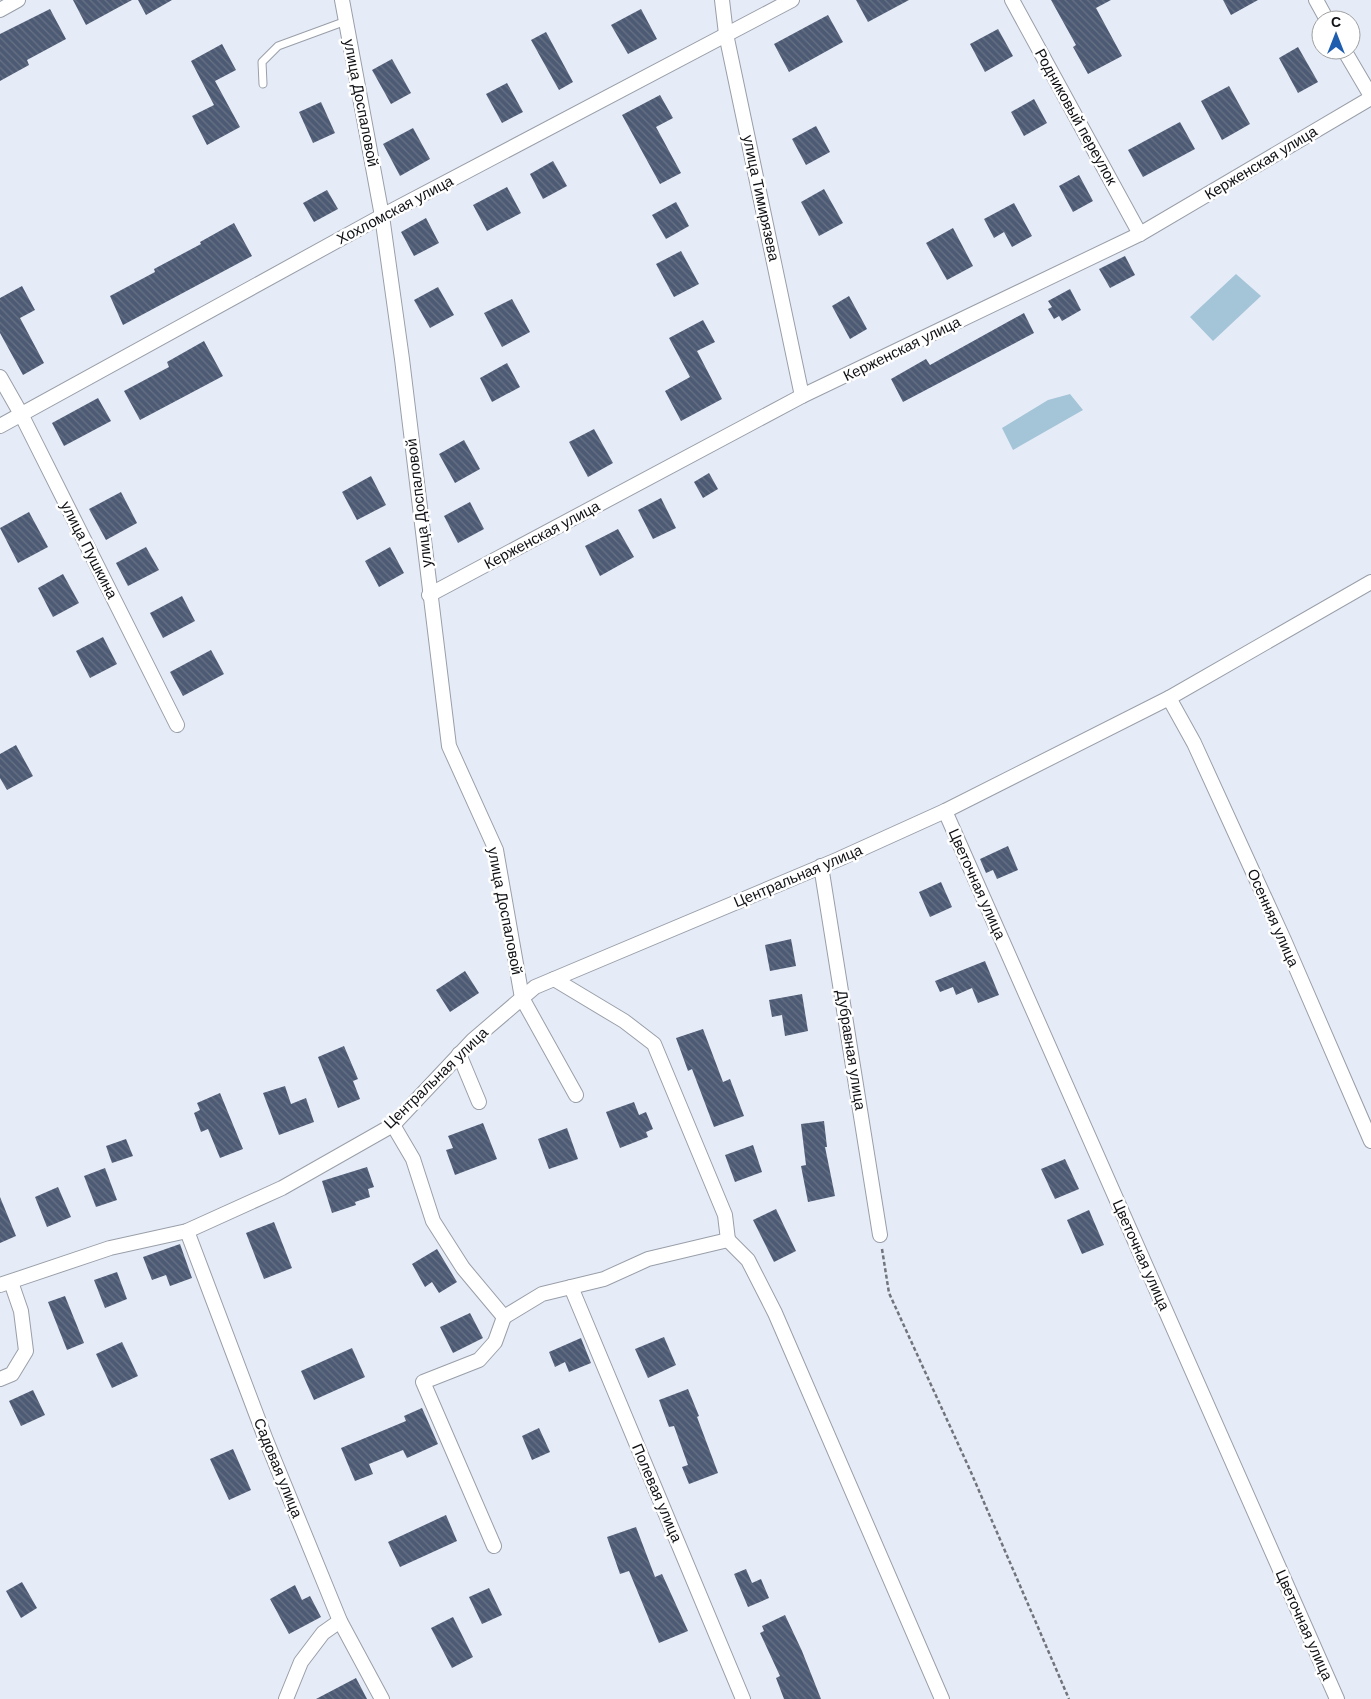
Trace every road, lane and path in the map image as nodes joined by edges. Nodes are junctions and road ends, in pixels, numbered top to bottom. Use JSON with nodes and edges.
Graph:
{"nodes":[{"id":1,"x":18,"y":0,"type":"edge"},
{"id":2,"x":342,"y":0,"type":"edge"},
{"id":3,"x":722,"y":0,"type":"edge"},
{"id":4,"x":792,"y":0,"type":"edge"},
{"id":5,"x":1012,"y":0,"type":"edge"},
{"id":6,"x":0,"y":10,"type":"edge"},
{"id":7,"x":346,"y":21,"type":"junction"},
{"id":8,"x":726,"y":34,"type":"junction"},
{"id":9,"x":1350,"y":60,"type":"edge"},
{"id":10,"x":263,"y":84,"type":"dead end"},
{"id":11,"x":1371,"y":97,"type":"edge"},
{"id":12,"x":382,"y":216,"type":"junction"},
{"id":13,"x":1140,"y":234,"type":"junction"},
{"id":14,"x":0,"y":377,"type":"edge"},
{"id":15,"x":802,"y":396,"type":"junction"},
{"id":16,"x":21,"y":414,"type":"junction"},
{"id":17,"x":0,"y":426,"type":"edge"},
{"id":18,"x":1371,"y":582,"type":"edge"},
{"id":19,"x":429,"y":595,"type":"junction"},
{"id":20,"x":1168,"y":698,"type":"junction"},
{"id":21,"x":177,"y":725,"type":"dead end"},
{"id":22,"x":945,"y":811,"type":"junction"},
{"id":23,"x":821,"y":866,"type":"junction"},
{"id":24,"x":554,"y":979,"type":"junction"},
{"id":25,"x":522,"y":998,"type":"junction"},
{"id":26,"x":459,"y":1054,"type":"junction"},
{"id":27,"x":576,"y":1095,"type":"dead end"},
{"id":28,"x":479,"y":1102,"type":"dead end"},
{"id":29,"x":393,"y":1125,"type":"junction"},
{"id":30,"x":1371,"y":1141,"type":"edge"},
{"id":31,"x":187,"y":1231,"type":"junction"},
{"id":32,"x":880,"y":1234,"type":"joint"},
{"id":33,"x":728,"y":1240,"type":"junction"},
{"id":34,"x":5,"y":1284,"type":"edge"},
{"id":35,"x":571,"y":1287,"type":"junction"},
{"id":36,"x":504,"y":1317,"type":"junction"},
{"id":37,"x":0,"y":1378,"type":"edge"},
{"id":38,"x":494,"y":1546,"type":"dead end"},
{"id":39,"x":340,"y":1621,"type":"junction"},
{"id":40,"x":286,"y":1699,"type":"edge"},
{"id":41,"x":382,"y":1699,"type":"edge"},
{"id":42,"x":743,"y":1699,"type":"edge"},
{"id":43,"x":942,"y":1699,"type":"edge"},
{"id":44,"x":1069,"y":1699,"type":"edge"},
{"id":45,"x":1337,"y":1699,"type":"edge"}],
"edges":[{"from":1,"to":6,"type":"street"},
{"from":2,"to":7,"type":"street","name":"улица Доспаловой"},
{"from":3,"to":8,"type":"street","name":"улица Тимирязева"},
{"from":4,"to":8,"type":"street","name":"Хохломская улица"},
{"from":5,"to":13,"type":"street","name":"Родниковый переулок"},
{"from":7,"to":10,"type":"lane"},
{"from":7,"to":12,"type":"street","name":"улица Доспаловой"},
{"from":8,"to":12,"type":"street","name":"Хохломская улица"},
{"from":8,"to":15,"type":"street","name":"улица Тимирязева"},
{"from":9,"to":11,"type":"street"},
{"from":11,"to":13,"type":"street","name":"Керженская улица"},
{"from":12,"to":16,"type":"street","name":"Хохломская улица"},
{"from":12,"to":19,"type":"street","name":"улица Доспаловой"},
{"from":13,"to":15,"type":"street","name":"Керженская улица"},
{"from":14,"to":16,"type":"street","name":"улица Пушкина"},
{"from":15,"to":19,"type":"street","name":"Керженская улица"},
{"from":16,"to":17,"type":"street","name":"Хохломская улица"},
{"from":16,"to":21,"type":"street","name":"улица Пушкина"},
{"from":18,"to":20,"type":"street","name":"Центральная улица"},
{"from":19,"to":25,"type":"street","name":"улица Доспаловой"},
{"from":20,"to":22,"type":"street","name":"Центральная улица"},
{"from":20,"to":30,"type":"street","name":"Осенняя улица"},
{"from":22,"to":23,"type":"street","name":"Центральная улица"},
{"from":22,"to":45,"type":"street","name":"Цветочная улица"},
{"from":23,"to":24,"type":"street","name":"Центральная улица"},
{"from":23,"to":32,"type":"street","name":"Дубравная улица"},
{"from":24,"to":25,"type":"street","name":"Центральная улица"},
{"from":24,"to":33,"type":"street"},
{"from":25,"to":26,"type":"street","name":"Центральная улица"},
{"from":25,"to":27,"type":"street","name":"улица Доспаловой"},
{"from":26,"to":28,"type":"street"},
{"from":26,"to":29,"type":"street","name":"Центральная улица"},
{"from":29,"to":31,"type":"street","name":"Центральная улица"},
{"from":29,"to":36,"type":"street"},
{"from":31,"to":34,"type":"street","name":"Центральная улица"},
{"from":31,"to":39,"type":"street","name":"Садовая улица"},
{"from":32,"to":44,"type":"path"},
{"from":33,"to":35,"type":"street"},
{"from":33,"to":43,"type":"street"},
{"from":34,"to":37,"type":"street"},
{"from":35,"to":36,"type":"street"},
{"from":35,"to":42,"type":"street","name":"Полевая улица"},
{"from":36,"to":38,"type":"street"},
{"from":39,"to":40,"type":"street"},
{"from":39,"to":41,"type":"street","name":"Садовая улица"}]}
